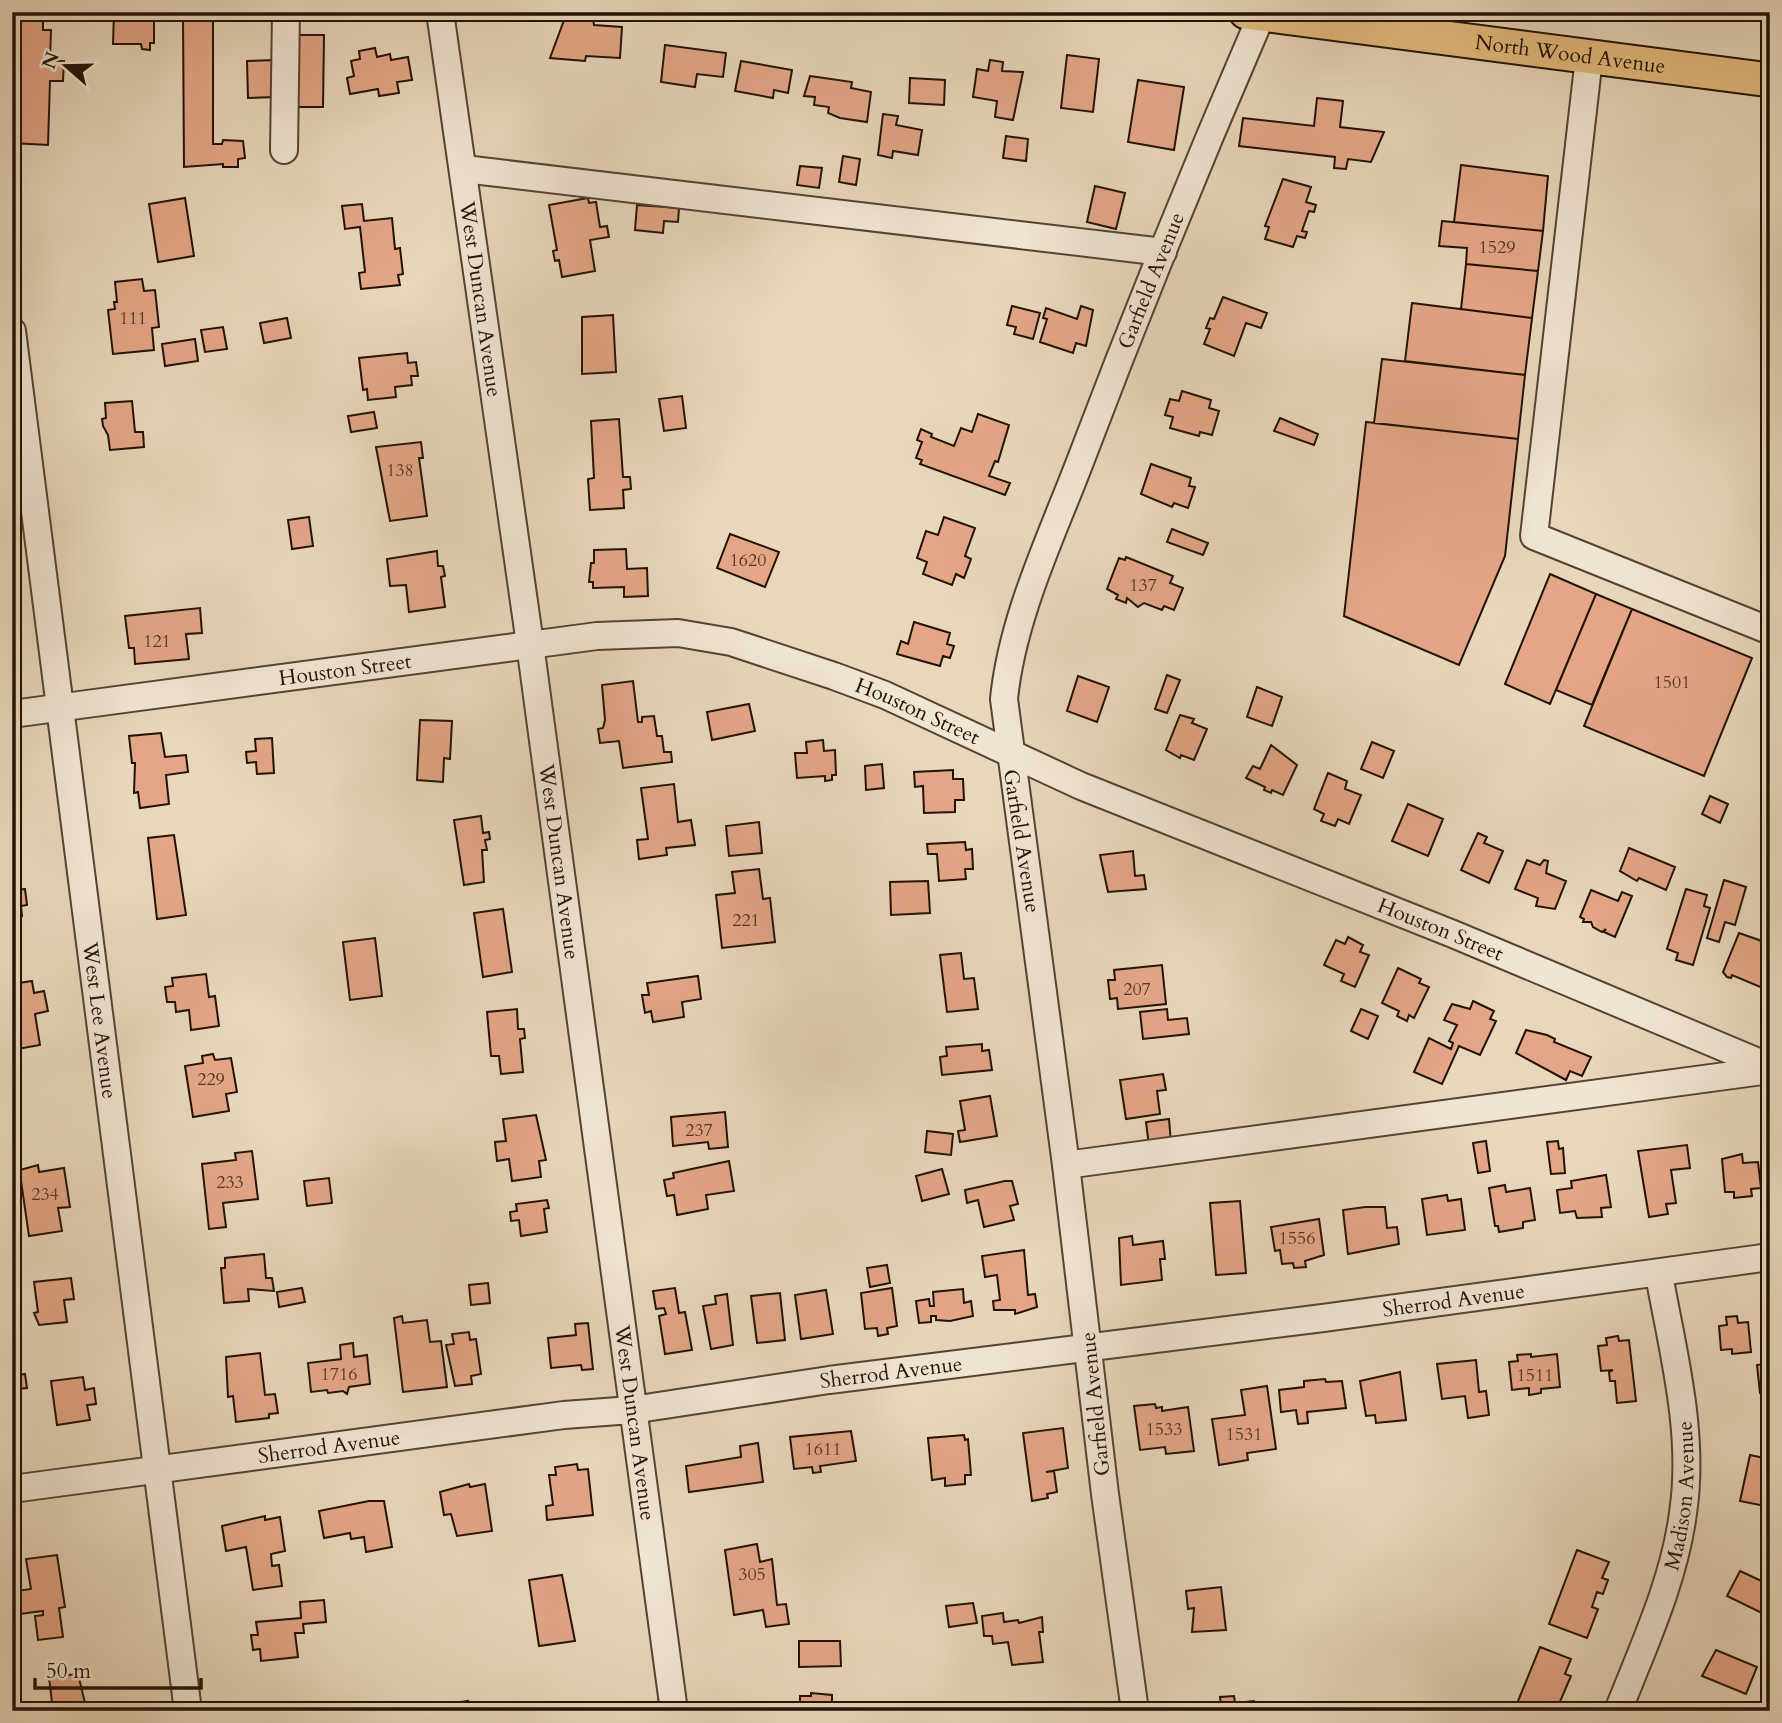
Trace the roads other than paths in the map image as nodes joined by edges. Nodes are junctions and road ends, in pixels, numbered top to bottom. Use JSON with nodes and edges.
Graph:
{"nodes":[{"id":1,"x":286,"y":12,"type":"edge"},
{"id":2,"x":440,"y":12,"type":"edge"},
{"id":3,"x":1254,"y":13,"type":"edge"},
{"id":4,"x":1348,"y":18,"type":"edge"},
{"id":5,"x":1589,"y":58,"type":"junction"},
{"id":6,"x":1770,"y":80,"type":"edge"},
{"id":7,"x":284,"y":150,"type":"dead end"},
{"id":8,"x":464,"y":169,"type":"junction"},
{"id":9,"x":1163,"y":252,"type":"junction"},
{"id":10,"x":12,"y":331,"type":"edge"},
{"id":11,"x":1769,"y":628,"type":"edge"},
{"id":12,"x":530,"y":644,"type":"junction"},
{"id":13,"x":60,"y":707,"type":"junction"},
{"id":14,"x":12,"y":714,"type":"edge"},
{"id":15,"x":1008,"y":751,"type":"junction"},
{"id":16,"x":1770,"y":1068,"type":"edge"},
{"id":17,"x":1066,"y":1165,"type":"junction"},
{"id":18,"x":1770,"y":1257,"type":"edge"},
{"id":19,"x":1659,"y":1275,"type":"junction"},
{"id":20,"x":1089,"y":1348,"type":"junction"},
{"id":21,"x":632,"y":1410,"type":"junction"},
{"id":22,"x":157,"y":1469,"type":"junction"},
{"id":23,"x":12,"y":1489,"type":"edge"},
{"id":24,"x":188,"y":1711,"type":"edge"},
{"id":25,"x":674,"y":1711,"type":"edge"},
{"id":26,"x":1135,"y":1711,"type":"edge"},
{"id":27,"x":1618,"y":1711,"type":"edge"}],
"edges":[{"from":1,"to":7,"type":"street"},
{"from":2,"to":8,"type":"street","name":"West Duncan Avenue"},
{"from":3,"to":4,"type":"main road","name":"North Wood Avenue"},
{"from":3,"to":9,"type":"street","name":"Garfield Avenue"},
{"from":4,"to":5,"type":"main road","name":"North Wood Avenue"},
{"from":5,"to":6,"type":"main road","name":"North Wood Avenue"},
{"from":5,"to":11,"type":"street"},
{"from":8,"to":9,"type":"street"},
{"from":8,"to":12,"type":"street","name":"West Duncan Avenue"},
{"from":9,"to":15,"type":"street","name":"Garfield Avenue"},
{"from":10,"to":13,"type":"street","name":"West Lee Avenue"},
{"from":12,"to":13,"type":"street","name":"Houston Street"},
{"from":12,"to":15,"type":"street","name":"Houston Street"},
{"from":12,"to":21,"type":"street","name":"West Duncan Avenue"},
{"from":13,"to":14,"type":"street","name":"Houston Street"},
{"from":13,"to":22,"type":"street","name":"West Lee Avenue"},
{"from":15,"to":16,"type":"street","name":"Houston Street"},
{"from":15,"to":17,"type":"street","name":"Garfield Avenue"},
{"from":16,"to":17,"type":"street"},
{"from":17,"to":20,"type":"street","name":"Garfield Avenue"},
{"from":18,"to":19,"type":"street","name":"Sherrod Avenue"},
{"from":19,"to":20,"type":"street","name":"Sherrod Avenue"},
{"from":19,"to":27,"type":"street","name":"Madison Avenue"},
{"from":20,"to":21,"type":"street","name":"Sherrod Avenue"},
{"from":20,"to":26,"type":"street","name":"Garfield Avenue"},
{"from":21,"to":22,"type":"street","name":"Sherrod Avenue"},
{"from":21,"to":25,"type":"street","name":"West Duncan Avenue"},
{"from":22,"to":23,"type":"street","name":"Sherrod Avenue"},
{"from":22,"to":24,"type":"street","name":"West Lee Avenue"}]}
